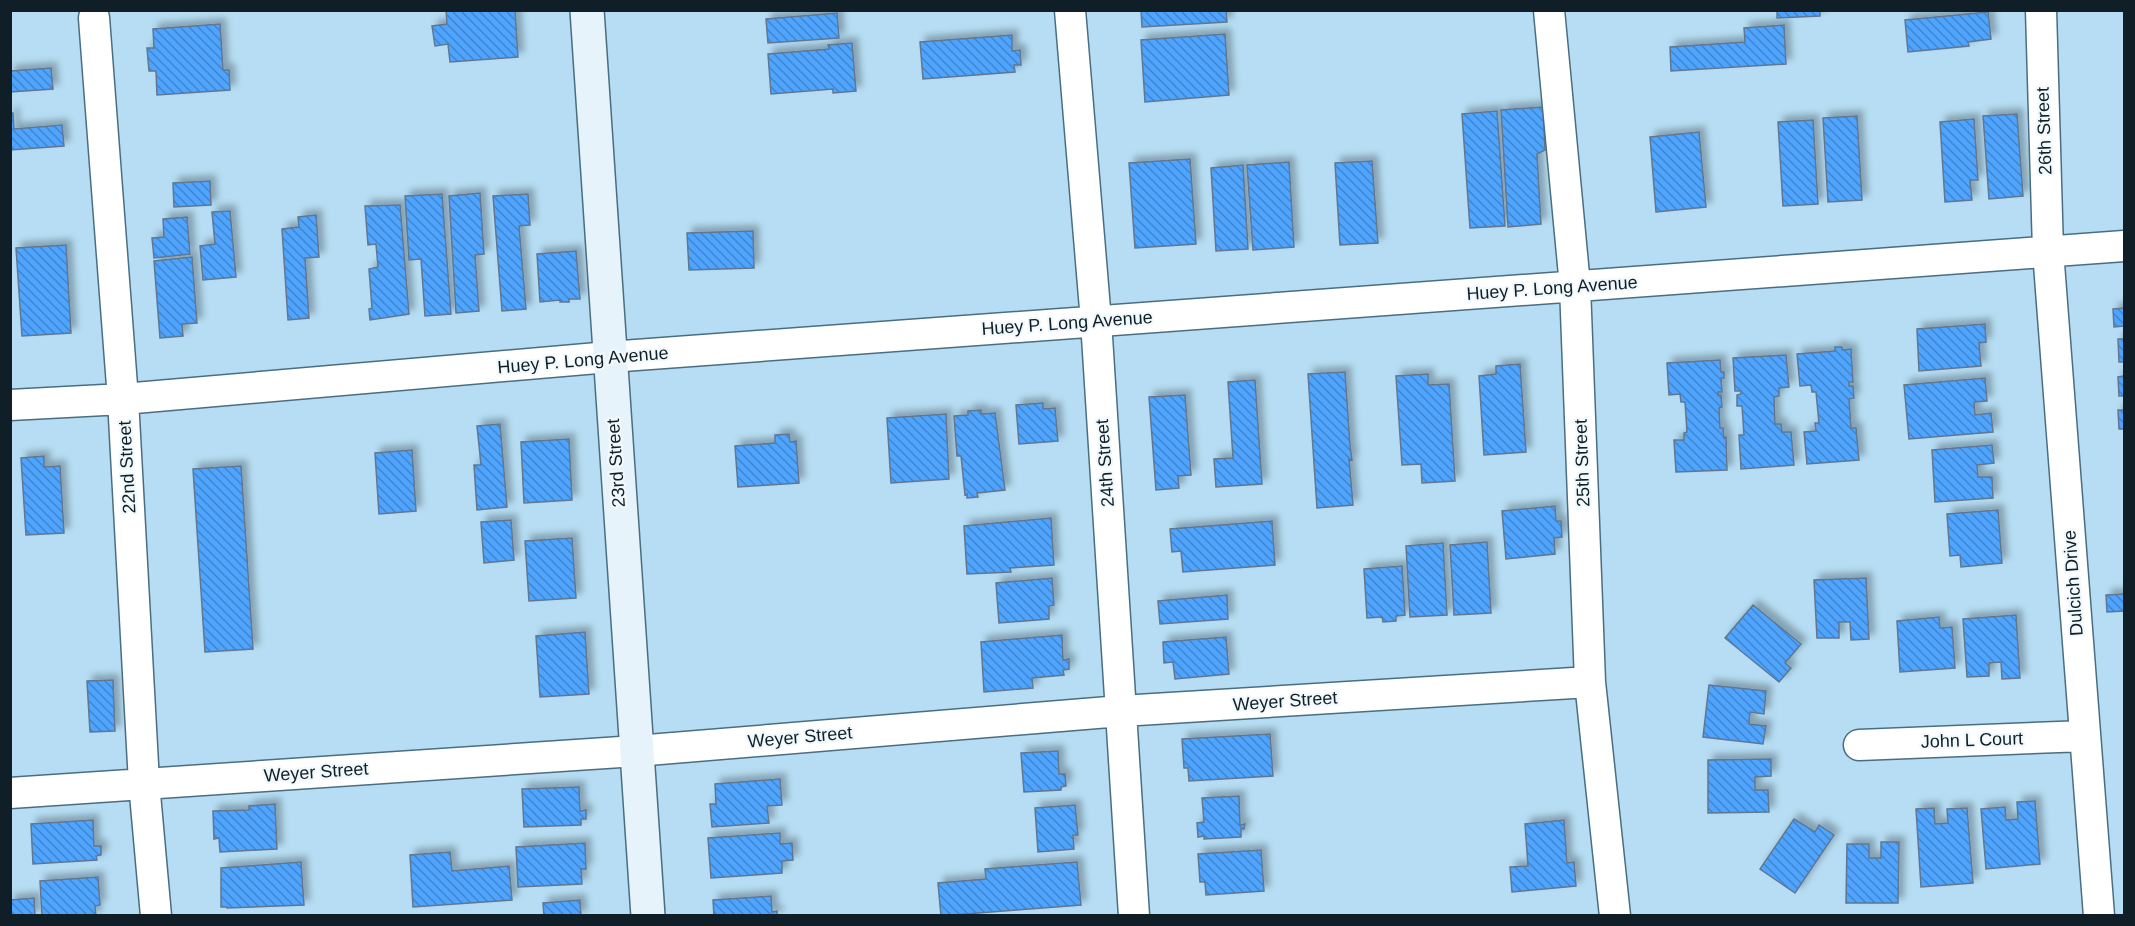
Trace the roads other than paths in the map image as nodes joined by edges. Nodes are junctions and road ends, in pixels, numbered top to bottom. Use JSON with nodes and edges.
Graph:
{"nodes":[{"id":1,"x":587,"y":10,"type":"edge"},
{"id":2,"x":1070,"y":10,"type":"edge"},
{"id":3,"x":1549,"y":10,"type":"edge"},
{"id":4,"x":2041,"y":10,"type":"edge"},
{"id":5,"x":93,"y":18,"type":"dead end"},
{"id":6,"x":2124,"y":246,"type":"edge"},
{"id":7,"x":2048,"y":251,"type":"junction"},
{"id":8,"x":1575,"y":286,"type":"junction"},
{"id":9,"x":1096,"y":321,"type":"junction"},
{"id":10,"x":609,"y":357,"type":"junction"},
{"id":11,"x":123,"y":399,"type":"junction"},
{"id":12,"x":10,"y":405,"type":"edge"},
{"id":13,"x":1590,"y":682,"type":"junction"},
{"id":14,"x":1121,"y":711,"type":"junction"},
{"id":15,"x":2085,"y":736,"type":"junction"},
{"id":16,"x":1859,"y":745,"type":"dead end"},
{"id":17,"x":636,"y":751,"type":"junction"},
{"id":18,"x":144,"y":783,"type":"junction"},
{"id":19,"x":10,"y":793,"type":"edge"},
{"id":20,"x":156,"y":915,"type":"edge"},
{"id":21,"x":648,"y":915,"type":"edge"},
{"id":22,"x":1134,"y":915,"type":"edge"},
{"id":23,"x":1615,"y":915,"type":"edge"},
{"id":24,"x":2099,"y":915,"type":"edge"}],
"edges":[{"from":1,"to":10,"type":"street","name":"23rd Street"},
{"from":2,"to":9,"type":"street","name":"24th Street"},
{"from":3,"to":8,"type":"street","name":"25th Street"},
{"from":4,"to":7,"type":"street","name":"26th Street"},
{"from":5,"to":11,"type":"street","name":"22nd Street"},
{"from":6,"to":7,"type":"street","name":"Huey P. Long Avenue"},
{"from":7,"to":8,"type":"street","name":"Huey P. Long Avenue"},
{"from":7,"to":15,"type":"street","name":"Dulcich Drive"},
{"from":8,"to":9,"type":"street","name":"Huey P. Long Avenue"},
{"from":8,"to":13,"type":"street","name":"25th Street"},
{"from":9,"to":10,"type":"street","name":"Huey P. Long Avenue"},
{"from":9,"to":14,"type":"street","name":"24th Street"},
{"from":10,"to":11,"type":"street","name":"Huey P. Long Avenue"},
{"from":10,"to":17,"type":"street","name":"23rd Street"},
{"from":11,"to":12,"type":"street","name":"Huey P. Long Avenue"},
{"from":11,"to":18,"type":"street","name":"22nd Street"},
{"from":13,"to":14,"type":"street","name":"Weyer Street"},
{"from":13,"to":23,"type":"street","name":"25th Street"},
{"from":14,"to":17,"type":"street","name":"Weyer Street"},
{"from":14,"to":22,"type":"street","name":"24th Street"},
{"from":15,"to":16,"type":"street","name":"John L Court"},
{"from":15,"to":24,"type":"street","name":"Dulcich Drive"},
{"from":17,"to":18,"type":"street","name":"Weyer Street"},
{"from":17,"to":21,"type":"street","name":"23rd Street"},
{"from":18,"to":19,"type":"street","name":"Weyer Street"},
{"from":18,"to":20,"type":"street","name":"22nd Street"}]}
